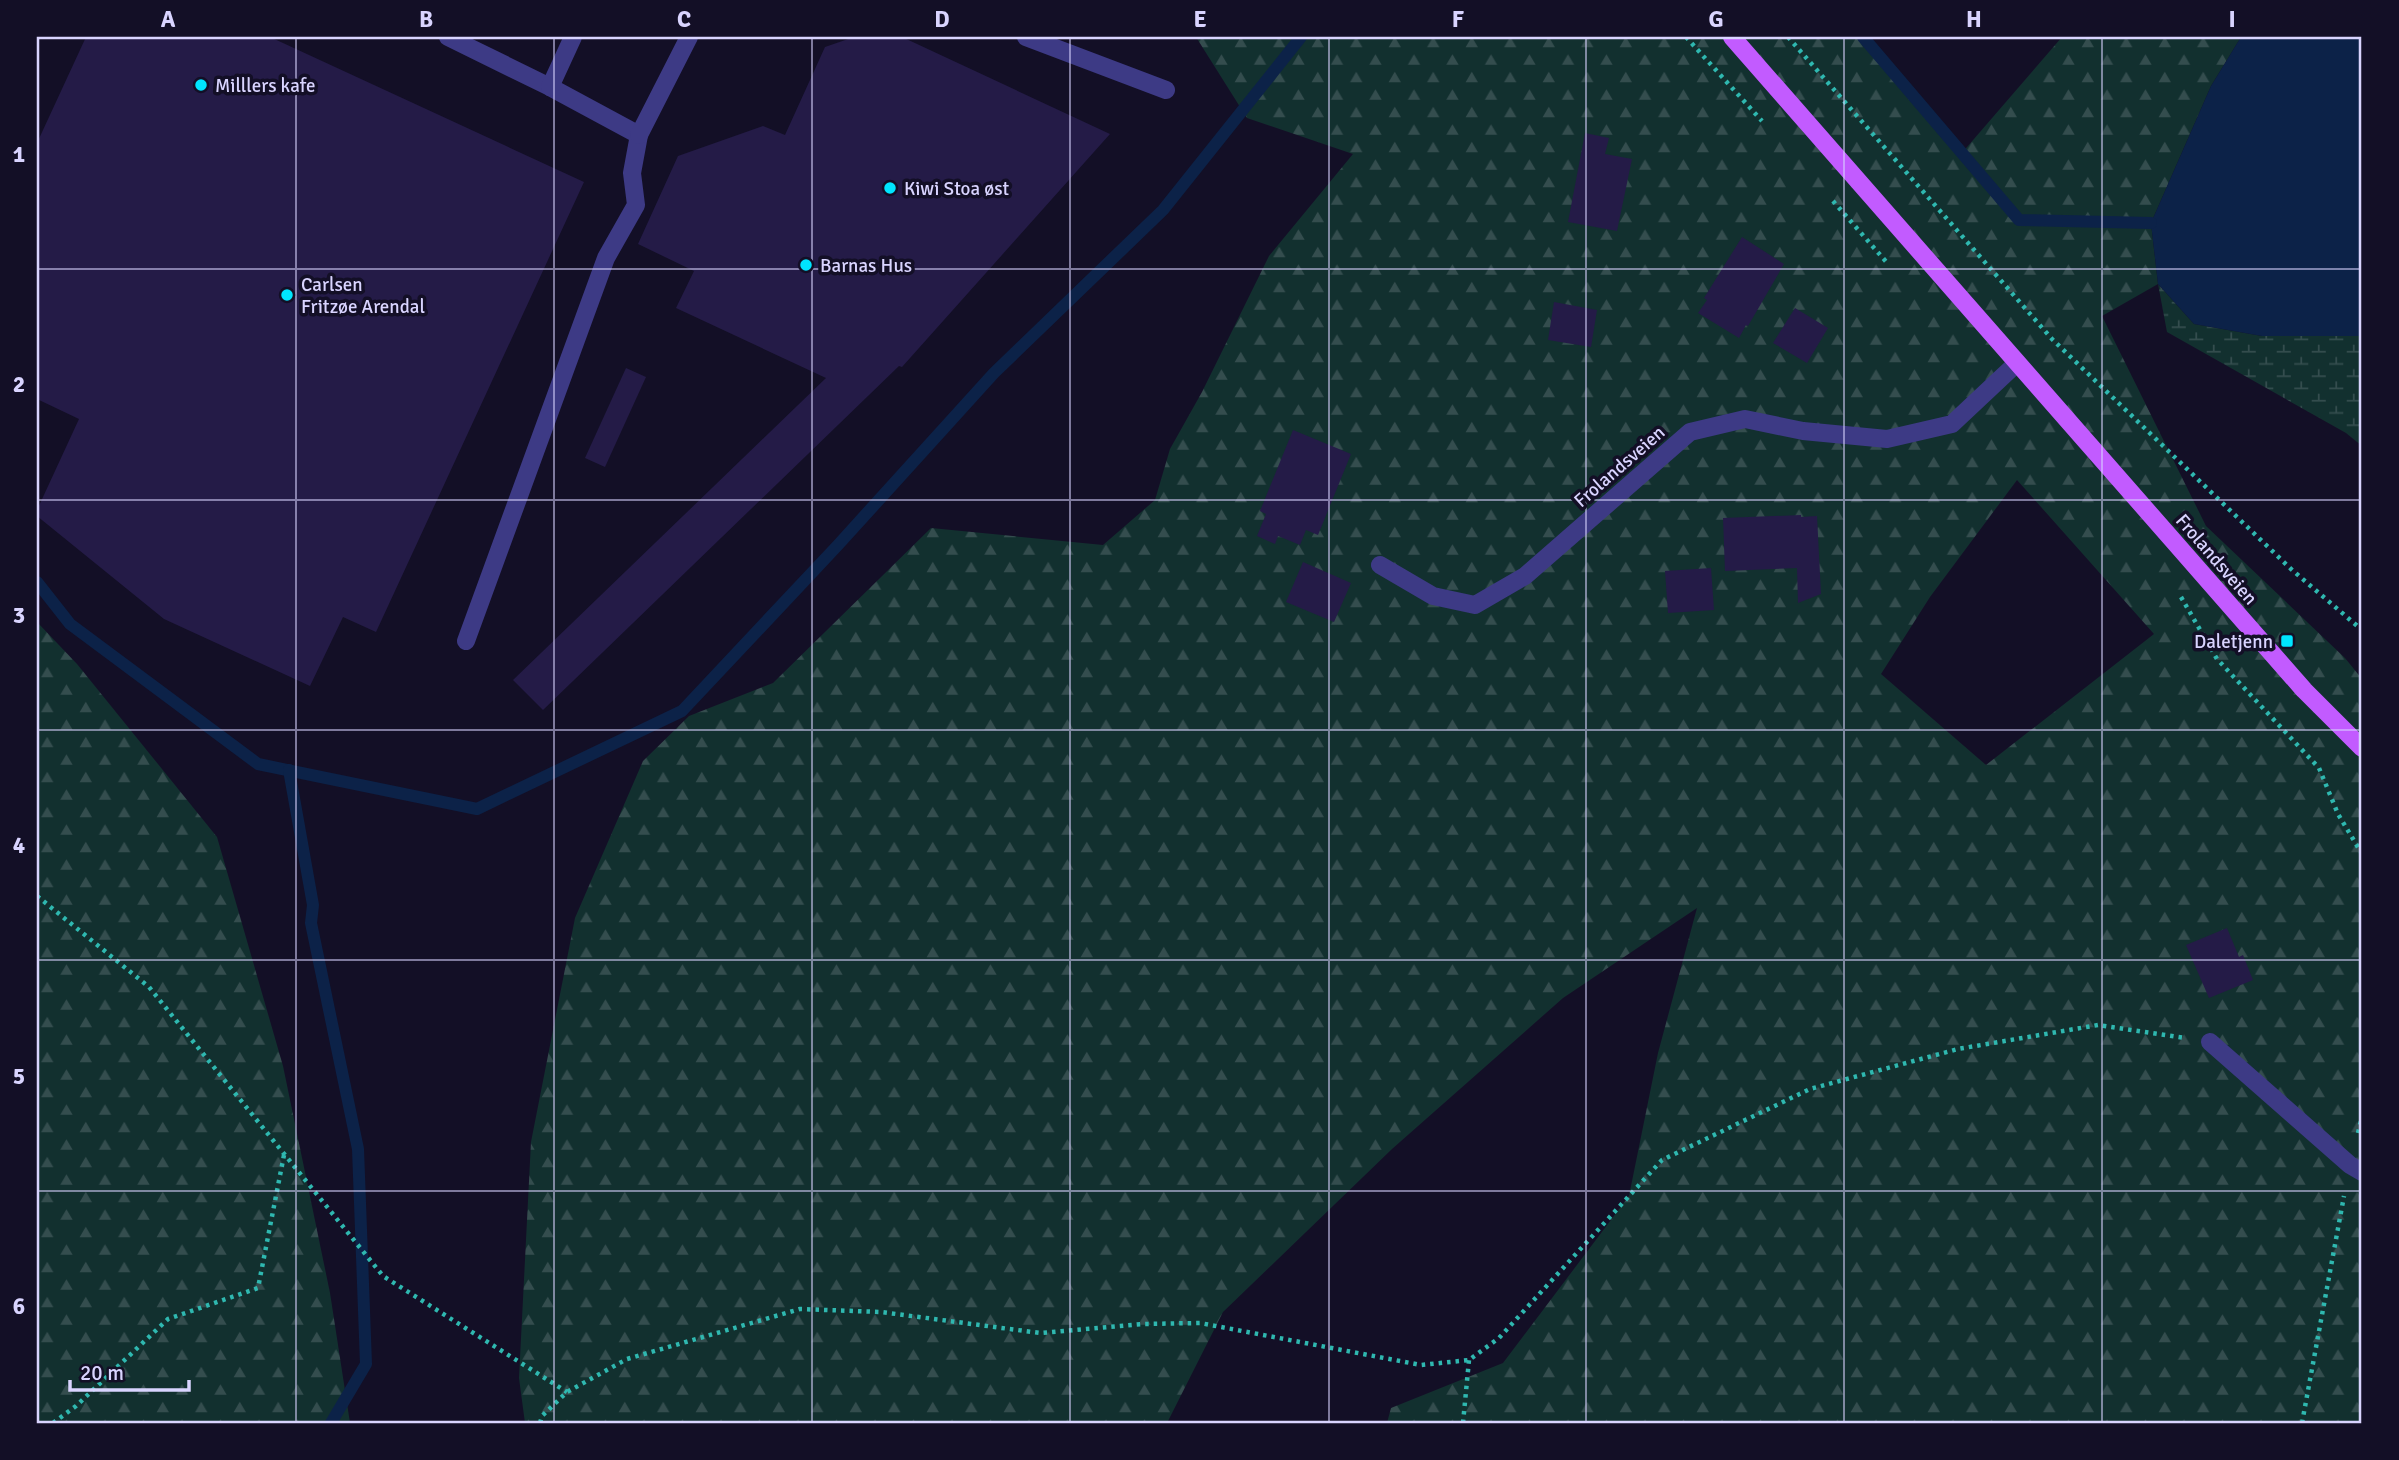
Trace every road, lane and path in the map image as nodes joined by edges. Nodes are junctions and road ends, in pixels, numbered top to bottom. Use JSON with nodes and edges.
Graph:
{"nodes":[{"id":1,"x":448,"y":37,"type":"edge"},
{"id":2,"x":573,"y":37,"type":"edge"},
{"id":3,"x":689,"y":37,"type":"edge"},
{"id":4,"x":1026,"y":37,"type":"edge"},
{"id":5,"x":1732,"y":37,"type":"edge"},
{"id":6,"x":1788,"y":37,"type":"edge"},
{"id":7,"x":550,"y":87,"type":"junction"},
{"id":8,"x":1166,"y":90,"type":"dead end"},
{"id":9,"x":639,"y":135,"type":"junction"},
{"id":10,"x":2017,"y":363,"type":"junction"},
{"id":11,"x":1380,"y":565,"type":"dead end"},
{"id":12,"x":2178,"y":593,"type":"dead end"},
{"id":13,"x":2362,"y":630,"type":"edge"},
{"id":14,"x":466,"y":641,"type":"dead end"},
{"id":15,"x":2362,"y":748,"type":"edge"},
{"id":16,"x":2362,"y":854,"type":"edge"},
{"id":17,"x":37,"y":896,"type":"edge"},
{"id":18,"x":2210,"y":1042,"type":"joint"},
{"id":19,"x":2362,"y":1117,"type":"edge"},
{"id":20,"x":285,"y":1154,"type":"junction"},
{"id":21,"x":2356,"y":1169,"type":"edge"},
{"id":22,"x":1469,"y":1360,"type":"junction"},
{"id":23,"x":566,"y":1392,"type":"junction"},
{"id":24,"x":53,"y":1423,"type":"edge"},
{"id":25,"x":540,"y":1423,"type":"edge"},
{"id":26,"x":1463,"y":1423,"type":"edge"},
{"id":27,"x":2302,"y":1423,"type":"edge"}],
"edges":[{"from":1,"to":7,"type":"street"},
{"from":2,"to":7,"type":"street"},
{"from":3,"to":9,"type":"street"},
{"from":4,"to":8,"type":"street"},
{"from":5,"to":10,"type":"main road","name":"Frolandsveien"},
{"from":6,"to":13,"type":"path"},
{"from":7,"to":9,"type":"street"},
{"from":9,"to":14,"type":"street"},
{"from":10,"to":11,"type":"street","name":"Frolandsveien"},
{"from":10,"to":15,"type":"main road","name":"Frolandsveien"},
{"from":12,"to":16,"type":"path"},
{"from":17,"to":20,"type":"path"},
{"from":18,"to":21,"type":"street"},
{"from":18,"to":22,"type":"path"},
{"from":19,"to":21,"type":"path"},
{"from":20,"to":23,"type":"path"},
{"from":20,"to":24,"type":"path"},
{"from":21,"to":27,"type":"path"},
{"from":22,"to":23,"type":"path"},
{"from":22,"to":26,"type":"path"},
{"from":23,"to":25,"type":"path"}]}
